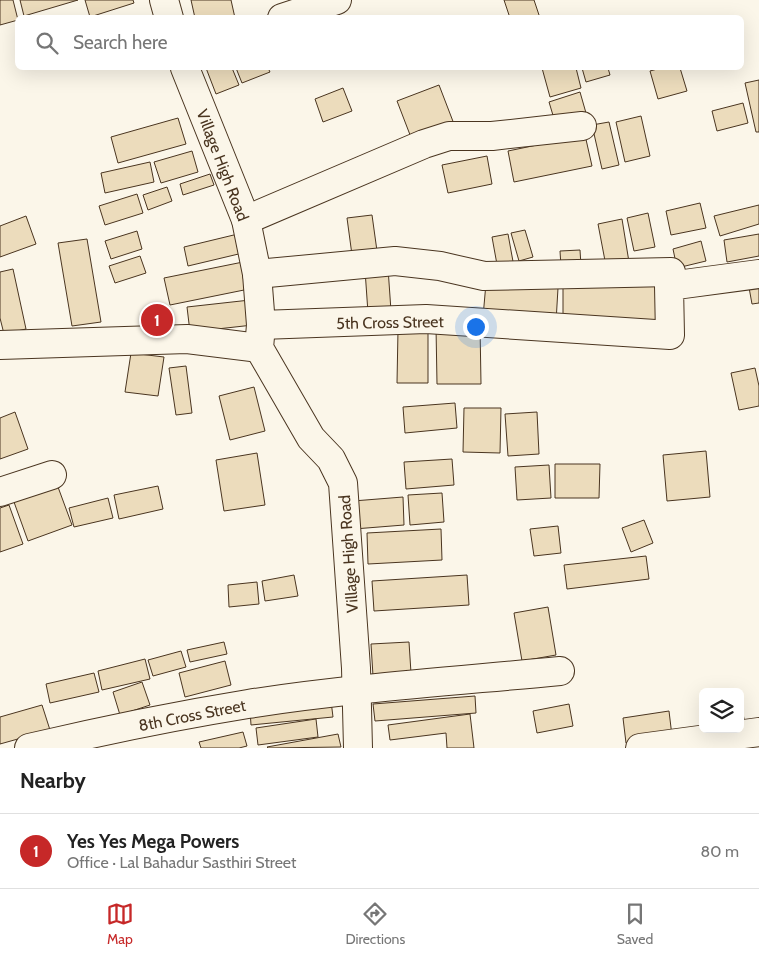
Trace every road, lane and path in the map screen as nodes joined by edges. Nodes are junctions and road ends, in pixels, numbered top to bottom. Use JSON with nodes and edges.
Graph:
{"nodes":[{"id":1,"x":164,"y":0,"type":"edge"},
{"id":2,"x":338,"y":0,"type":"edge"},
{"id":3,"x":168,"y":15,"type":"edge"},
{"id":4,"x":291,"y":15,"type":"edge"},
{"id":5,"x":186,"y":70,"type":"edge"},
{"id":6,"x":582,"y":126,"type":"dead end"},
{"id":7,"x":246,"y":220,"type":"junction"},
{"id":8,"x":671,"y":272,"type":"dead end"},
{"id":9,"x":257,"y":274,"type":"junction"},
{"id":10,"x":759,"y":274,"type":"edge"},
{"id":11,"x":260,"y":336,"type":"junction"},
{"id":12,"x":0,"y":345,"type":"edge"},
{"id":13,"x":52,"y":475,"type":"dead end"},
{"id":14,"x":0,"y":492,"type":"edge"},
{"id":15,"x":560,"y":671,"type":"dead end"},
{"id":16,"x":356,"y":691,"type":"junction"},
{"id":17,"x":759,"y":732,"type":"edge"},
{"id":18,"x":29,"y":748,"type":"edge"},
{"id":19,"x":358,"y":748,"type":"edge"},
{"id":20,"x":640,"y":748,"type":"edge"}],
"edges":[{"from":1,"to":3,"type":"street"},
{"from":2,"to":4,"type":"street"},
{"from":5,"to":7,"type":"street","name":"Village High Road"},
{"from":6,"to":7,"type":"street"},
{"from":7,"to":9,"type":"street","name":"Village High Road"},
{"from":8,"to":9,"type":"street"},
{"from":9,"to":11,"type":"street","name":"Village High Road"},
{"from":10,"to":11,"type":"street","name":"5th Cross Street"},
{"from":11,"to":12,"type":"street","name":"5th Cross Street"},
{"from":11,"to":16,"type":"street","name":"Village High Road"},
{"from":13,"to":14,"type":"street"},
{"from":15,"to":16,"type":"street","name":"8th Cross Street"},
{"from":16,"to":18,"type":"street","name":"8th Cross Street"},
{"from":16,"to":19,"type":"street","name":"Village High Road"},
{"from":17,"to":20,"type":"street"}]}
